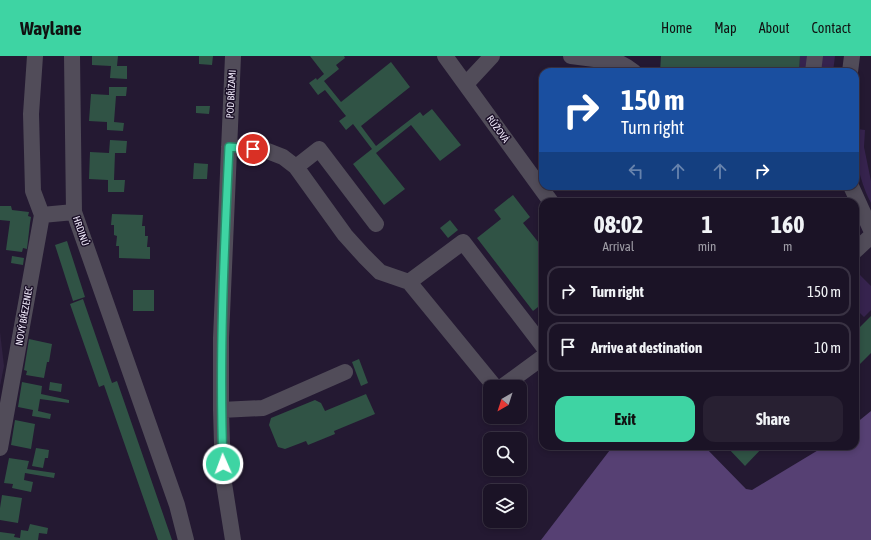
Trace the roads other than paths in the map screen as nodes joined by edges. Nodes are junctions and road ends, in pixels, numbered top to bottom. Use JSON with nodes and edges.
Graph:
{"nodes":[{"id":1,"x":35,"y":56,"type":"edge"},
{"id":2,"x":72,"y":56,"type":"edge"},
{"id":3,"x":233,"y":56,"type":"edge"},
{"id":4,"x":445,"y":56,"type":"edge"},
{"id":5,"x":492,"y":56,"type":"edge"},
{"id":6,"x":571,"y":56,"type":"edge"},
{"id":7,"x":815,"y":56,"type":"edge"},
{"id":8,"x":852,"y":56,"type":"edge"},
{"id":9,"x":628,"y":68,"type":"edge"},
{"id":10,"x":814,"y":68,"type":"edge"},
{"id":11,"x":850,"y":68,"type":"edge"},
{"id":12,"x":466,"y":84,"type":"junction"},
{"id":13,"x":229,"y":147,"type":"junction"},
{"id":14,"x":296,"y":167,"type":"junction"},
{"id":15,"x":539,"y":185,"type":"edge"},
{"id":16,"x":859,"y":204,"type":"edge"},
{"id":17,"x":74,"y":212,"type":"junction"},
{"id":18,"x":42,"y":215,"type":"junction"},
{"id":19,"x":376,"y":224,"type":"dead end"},
{"id":20,"x":871,"y":230,"type":"edge"},
{"id":21,"x":871,"y":236,"type":"edge"},
{"id":22,"x":859,"y":248,"type":"edge"},
{"id":23,"x":410,"y":282,"type":"junction"},
{"id":24,"x":539,"y":341,"type":"edge"},
{"id":25,"x":539,"y":360,"type":"edge"},
{"id":26,"x":345,"y":372,"type":"dead end"},
{"id":27,"x":489,"y":380,"type":"edge"},
{"id":28,"x":512,"y":380,"type":"edge"},
{"id":29,"x":221,"y":410,"type":"junction"},
{"id":30,"x":0,"y":448,"type":"edge"},
{"id":31,"x":186,"y":540,"type":"edge"},
{"id":32,"x":233,"y":540,"type":"edge"}],
"edges":[{"from":1,"to":18,"type":"street"},
{"from":2,"to":17,"type":"street","name":"HRDINŮ"},
{"from":3,"to":13,"type":"street","name":"POD BŘÍZAMI"},
{"from":4,"to":12,"type":"street","name":"RŮŽOVÁ"},
{"from":5,"to":12,"type":"street"},
{"from":6,"to":9,"type":"street"},
{"from":7,"to":10,"type":"street"},
{"from":8,"to":11,"type":"street"},
{"from":12,"to":15,"type":"street","name":"RŮŽOVÁ"},
{"from":13,"to":14,"type":"street"},
{"from":13,"to":29,"type":"street","name":"POD BŘÍZAMI"},
{"from":14,"to":19,"type":"street"},
{"from":14,"to":23,"type":"street"},
{"from":16,"to":20,"type":"street"},
{"from":17,"to":18,"type":"street"},
{"from":17,"to":31,"type":"street","name":"HRDINŮ"},
{"from":18,"to":30,"type":"street","name":"NOVÝ BŘEZENEC"},
{"from":21,"to":22,"type":"street"},
{"from":23,"to":24,"type":"street"},
{"from":23,"to":27,"type":"street"},
{"from":25,"to":28,"type":"street"},
{"from":26,"to":29,"type":"street"},
{"from":29,"to":32,"type":"street","name":"POD BŘÍZAMI"}]}
